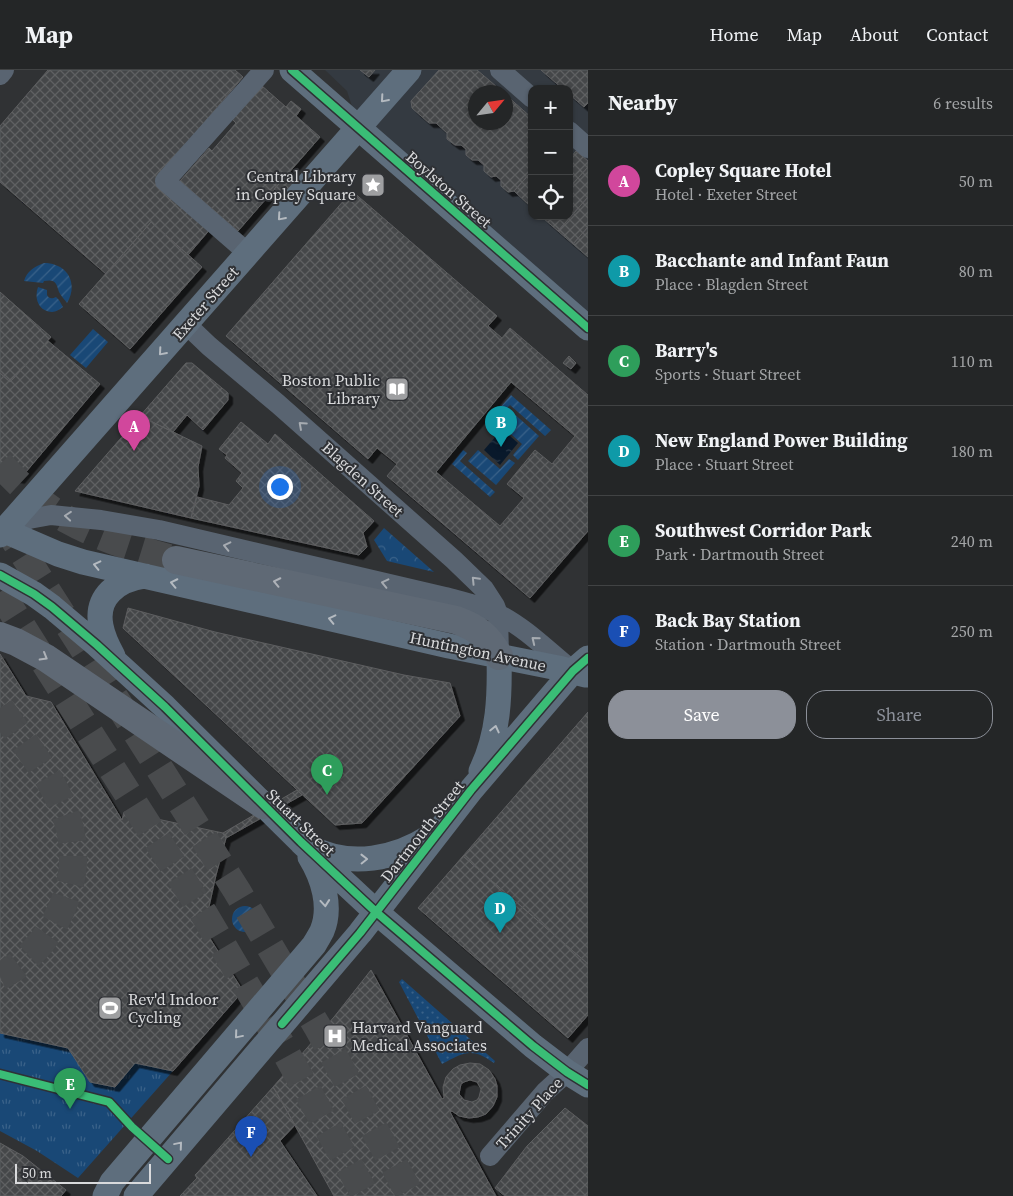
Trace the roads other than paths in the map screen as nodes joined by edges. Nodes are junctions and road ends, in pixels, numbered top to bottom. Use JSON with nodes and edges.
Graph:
{"nodes":[{"id":1,"x":4,"y":70,"type":"edge"},
{"id":2,"x":264,"y":70,"type":"edge"},
{"id":3,"x":292,"y":70,"type":"edge"},
{"id":4,"x":409,"y":70,"type":"edge"},
{"id":5,"x":500,"y":70,"type":"edge"},
{"id":6,"x":0,"y":75,"type":"edge"},
{"id":7,"x":528,"y":94,"type":"edge"},
{"id":8,"x":359,"y":128,"type":"junction"},
{"id":9,"x":573,"y":135,"type":"edge"},
{"id":10,"x":588,"y":148,"type":"edge"},
{"id":11,"x":248,"y":254,"type":"junction"},
{"id":12,"x":186,"y":324,"type":"junction"},
{"id":13,"x":588,"y":328,"type":"edge"},
{"id":14,"x":2,"y":532,"type":"edge"},
{"id":15,"x":176,"y":560,"type":"tunnel mouth"},
{"id":16,"x":0,"y":575,"type":"edge"},
{"id":17,"x":145,"y":576,"type":"junction"},
{"id":18,"x":498,"y":614,"type":"junction"},
{"id":19,"x":0,"y":636,"type":"edge"},
{"id":20,"x":499,"y":656,"type":"junction"},
{"id":21,"x":118,"y":664,"type":"junction"},
{"id":22,"x":583,"y":668,"type":"edge"},
{"id":23,"x":471,"y":790,"type":"junction"},
{"id":24,"x":263,"y":805,"type":"junction"},
{"id":25,"x":441,"y":829,"type":"junction"},
{"id":26,"x":301,"y":842,"type":"junction"},
{"id":27,"x":376,"y":912,"type":"junction"},
{"id":28,"x":588,"y":1048,"type":"edge"},
{"id":29,"x":567,"y":1072,"type":"junction"},
{"id":30,"x":588,"y":1085,"type":"edge"},
{"id":31,"x":490,"y":1156,"type":"dead end"},
{"id":32,"x":105,"y":1196,"type":"edge"},
{"id":33,"x":136,"y":1196,"type":"edge"}],
"edges":[{"from":1,"to":6,"type":"street"},
{"from":2,"to":11,"type":"street"},
{"from":3,"to":8,"type":"main road","name":"Boylston Street"},
{"from":4,"to":8,"type":"main road","name":"Exeter Street","one_way":true},
{"from":5,"to":7,"type":"street"},
{"from":8,"to":11,"type":"main road","name":"Exeter Street","one_way":true},
{"from":8,"to":13,"type":"main road","name":"Boylston Street"},
{"from":9,"to":10,"type":"street"},
{"from":11,"to":12,"type":"main road","name":"Exeter Street"},
{"from":12,"to":14,"type":"main road","name":"Exeter Street","one_way":true},
{"from":18,"to":12,"type":"street","name":"Blagden Street","one_way":true},
{"from":17,"to":14,"type":"main road","name":"Huntington Avenue","one_way":true},
{"from":18,"to":14,"type":"street","name":"Huntington Avenue","one_way":true},
{"from":20,"to":15,"type":"highway","one_way":true},
{"from":16,"to":21,"type":"main road","name":"Stuart Street"},
{"from":20,"to":17,"type":"main road","name":"Huntington Avenue","one_way":true},
{"from":17,"to":21,"type":"main road"},
{"from":18,"to":20,"type":"street","name":"Blagden Street"},
{"from":22,"to":18,"type":"street","name":"Huntington Avenue","one_way":true},
{"from":19,"to":24,"type":"highway","one_way":true},
{"from":20,"to":22,"type":"main road","name":"Huntington Avenue"},
{"from":23,"to":20,"type":"main road","one_way":true},
{"from":21,"to":24,"type":"main road","name":"Stuart Street"},
{"from":22,"to":23,"type":"main road","name":"Dartmouth Street"},
{"from":23,"to":25,"type":"main road","name":"Dartmouth Street"},
{"from":24,"to":26,"type":"main road","name":"Stuart Street"},
{"from":26,"to":25,"type":"main road","one_way":true},
{"from":25,"to":27,"type":"main road","name":"Dartmouth Street"},
{"from":26,"to":27,"type":"main road","name":"Stuart Street"},
{"from":26,"to":32,"type":"main road","one_way":true},
{"from":27,"to":29,"type":"main road","name":"Stuart Street"},
{"from":33,"to":27,"type":"main road","name":"Dartmouth Street","one_way":true},
{"from":28,"to":29,"type":"street","name":"Trinity Place"},
{"from":29,"to":30,"type":"main road","name":"Stuart Street"},
{"from":29,"to":31,"type":"street","name":"Trinity Place"}]}
